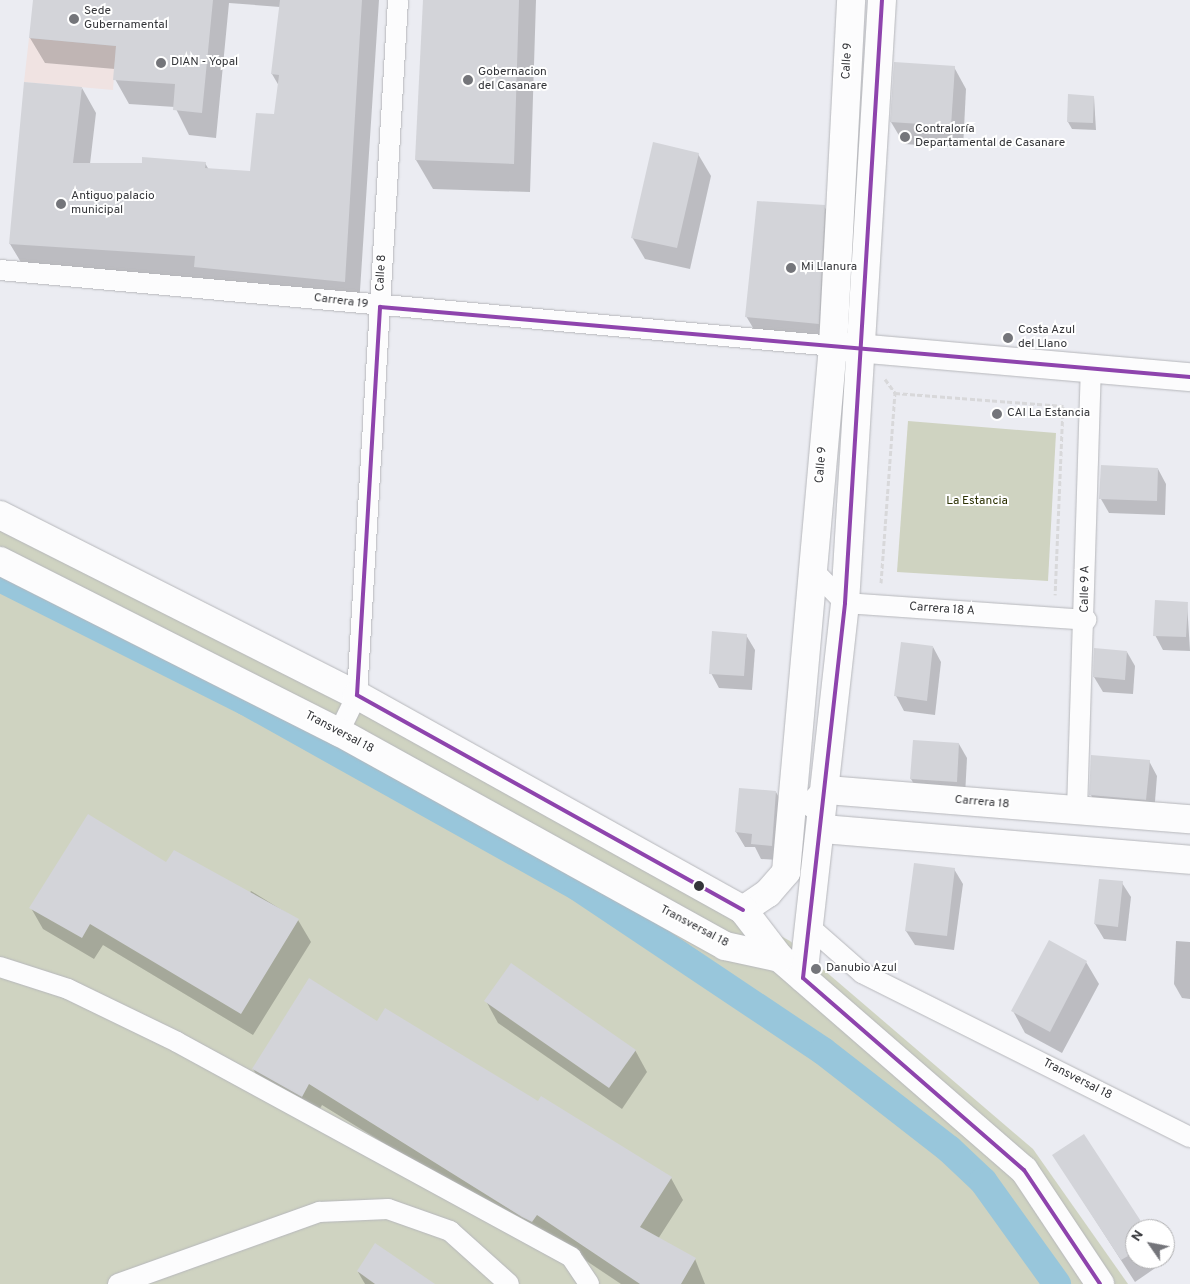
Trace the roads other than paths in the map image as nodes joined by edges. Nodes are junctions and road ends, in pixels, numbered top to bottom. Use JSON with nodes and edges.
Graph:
{"nodes":[{"id":1,"x":398,"y":0,"type":"edge"},
{"id":2,"x":852,"y":0,"type":"edge"},
{"id":3,"x":882,"y":0,"type":"edge"},
{"id":4,"x":0,"y":270,"type":"edge"},
{"id":5,"x":380,"y":307,"type":"junction"},
{"id":6,"x":833,"y":346,"type":"junction"},
{"id":7,"x":863,"y":348,"type":"junction"},
{"id":8,"x":1091,"y":368,"type":"junction"},
{"id":9,"x":1190,"y":376,"type":"edge"},
{"id":10,"x":0,"y":515,"type":"edge"},
{"id":11,"x":0,"y":561,"type":"edge"},
{"id":12,"x":812,"y":569,"type":"junction"},
{"id":13,"x":845,"y":603,"type":"junction"},
{"id":14,"x":1086,"y":620,"type":"junction"},
{"id":15,"x":357,"y":696,"type":"junction"},
{"id":16,"x":339,"y":732,"type":"junction"},
{"id":17,"x":827,"y":790,"type":"junction"},
{"id":18,"x":1077,"y":810,"type":"junction"},
{"id":19,"x":1190,"y":819,"type":"edge"},
{"id":20,"x":823,"y":829,"type":"junction"},
{"id":21,"x":790,"y":830,"type":"junction"},
{"id":22,"x":1190,"y":860,"type":"edge"},
{"id":23,"x":743,"y":910,"type":"junction"},
{"id":24,"x":812,"y":929,"type":"junction"},
{"id":25,"x":780,"y":958,"type":"junction"},
{"id":26,"x":0,"y":967,"type":"edge"},
{"id":27,"x":803,"y":978,"type":"junction"},
{"id":28,"x":1190,"y":1137,"type":"edge"},
{"id":29,"x":118,"y":1284,"type":"edge"},
{"id":30,"x":509,"y":1284,"type":"edge"},
{"id":31,"x":589,"y":1284,"type":"edge"},
{"id":32,"x":1100,"y":1284,"type":"edge"}],
"edges":[{"from":1,"to":5,"type":"street","name":"Calle 8"},
{"from":2,"to":6,"type":"main road","name":"Calle 9"},
{"from":3,"to":7,"type":"main road"},
{"from":4,"to":5,"type":"street","name":"Carrera 19"},
{"from":5,"to":6,"type":"street","name":"Carrera 19"},
{"from":5,"to":15,"type":"street","name":"Calle 8"},
{"from":6,"to":7,"type":"main road","name":"Carrera 19"},
{"from":6,"to":12,"type":"main road","name":"Calle 9"},
{"from":7,"to":8,"type":"main road","name":"Carrera 19"},
{"from":7,"to":13,"type":"main road"},
{"from":8,"to":9,"type":"main road","name":"Carrera 19"},
{"from":8,"to":14,"type":"street","name":"Calle 9 A"},
{"from":10,"to":15,"type":"main road"},
{"from":11,"to":16,"type":"main road","name":"Transversal 18"},
{"from":12,"to":13,"type":"street"},
{"from":12,"to":21,"type":"main road","name":"Calle 9"},
{"from":13,"to":14,"type":"street","name":"Carrera 18 A"},
{"from":13,"to":17,"type":"main road"},
{"from":14,"to":18,"type":"street","name":"Calle 9 A"},
{"from":15,"to":16,"type":"street"},
{"from":15,"to":23,"type":"main road"},
{"from":16,"to":25,"type":"main road","name":"Transversal 18"},
{"from":17,"to":18,"type":"main road","name":"Carrera 18"},
{"from":17,"to":20,"type":"main road"},
{"from":17,"to":21,"type":"main road"},
{"from":18,"to":19,"type":"main road","name":"Carrera 18"},
{"from":20,"to":22,"type":"main road"},
{"from":20,"to":24,"type":"main road"},
{"from":21,"to":23,"type":"main road","name":"Calle 9"},
{"from":23,"to":25,"type":"main road"},
{"from":24,"to":27,"type":"main road"},
{"from":24,"to":28,"type":"street","name":"Transversal 18"},
{"from":25,"to":27,"type":"main road"},
{"from":26,"to":31,"type":"street"},
{"from":27,"to":32,"type":"main road"},
{"from":29,"to":30,"type":"street"}]}
